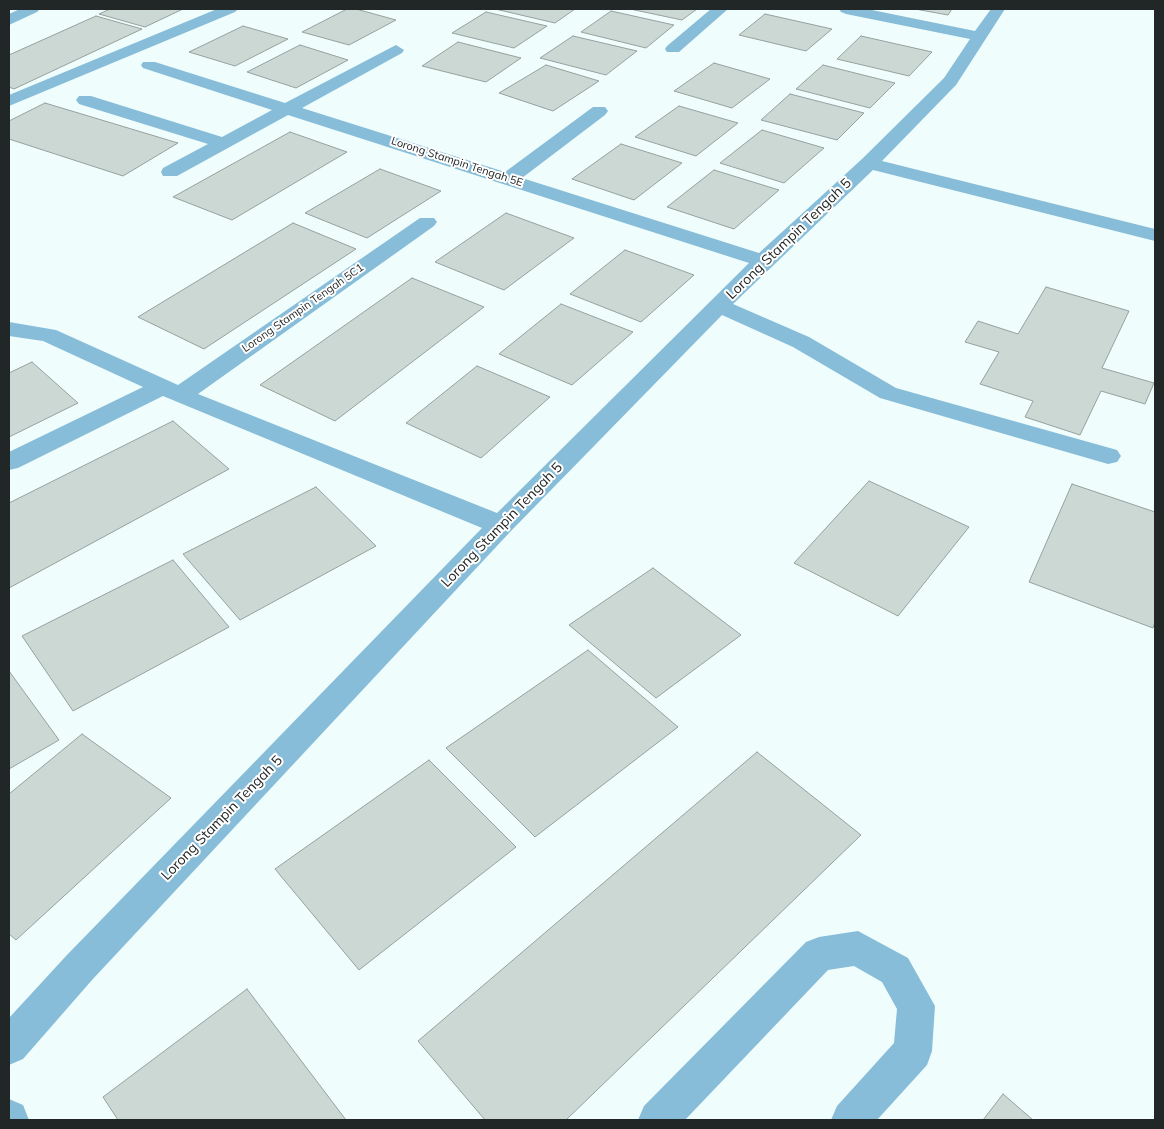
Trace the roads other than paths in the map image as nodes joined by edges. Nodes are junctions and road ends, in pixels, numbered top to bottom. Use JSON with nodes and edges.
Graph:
{"nodes":[{"id":1,"x":32,"y":9,"type":"edge"},
{"id":2,"x":230,"y":9,"type":"edge"},
{"id":3,"x":720,"y":9,"type":"edge"},
{"id":4,"x":846,"y":9,"type":"edge"},
{"id":5,"x":998,"y":9,"type":"edge"},
{"id":6,"x":9,"y":20,"type":"edge"},
{"id":7,"x":981,"y":37,"type":"junction"},
{"id":8,"x":673,"y":49,"type":"dead end"},
{"id":9,"x":396,"y":50,"type":"dead end"},
{"id":10,"x":149,"y":65,"type":"dead end"},
{"id":11,"x":85,"y":100,"type":"dead end"},
{"id":12,"x":9,"y":101,"type":"edge"},
{"id":13,"x":289,"y":108,"type":"junction"},
{"id":14,"x":599,"y":111,"type":"dead end"},
{"id":15,"x":224,"y":143,"type":"junction"},
{"id":16,"x":869,"y":163,"type":"junction"},
{"id":17,"x":170,"y":172,"type":"dead end"},
{"id":18,"x":508,"y":179,"type":"junction"},
{"id":19,"x":427,"y":222,"type":"dead end"},
{"id":20,"x":1155,"y":235,"type":"edge"},
{"id":21,"x":763,"y":262,"type":"junction"},
{"id":22,"x":720,"y":306,"type":"junction"},
{"id":23,"x":9,"y":329,"type":"edge"},
{"id":24,"x":171,"y":391,"type":"junction"},
{"id":25,"x":1108,"y":456,"type":"dead end"},
{"id":26,"x":9,"y":462,"type":"edge"},
{"id":27,"x":502,"y":525,"type":"junction"},
{"id":28,"x":9,"y":1046,"type":"edge"},
{"id":29,"x":658,"y":1120,"type":"edge"},
{"id":30,"x":851,"y":1120,"type":"edge"}],
"edges":[{"from":1,"to":6,"type":"street"},
{"from":2,"to":12,"type":"street"},
{"from":3,"to":8,"type":"street"},
{"from":4,"to":7,"type":"street"},
{"from":5,"to":7,"type":"street","name":"Lorong Stampin Tengah 5"},
{"from":7,"to":16,"type":"street","name":"Lorong Stampin Tengah 5"},
{"from":9,"to":13,"type":"street"},
{"from":10,"to":13,"type":"street","name":"Lorong Stampin Tengah 5E"},
{"from":11,"to":15,"type":"street"},
{"from":13,"to":15,"type":"street"},
{"from":13,"to":18,"type":"street","name":"Lorong Stampin Tengah 5E"},
{"from":14,"to":18,"type":"street"},
{"from":15,"to":17,"type":"street"},
{"from":16,"to":20,"type":"street"},
{"from":16,"to":21,"type":"street","name":"Lorong Stampin Tengah 5"},
{"from":18,"to":21,"type":"street","name":"Lorong Stampin Tengah 5E"},
{"from":19,"to":24,"type":"street","name":"Lorong Stampin Tengah 5C1"},
{"from":21,"to":22,"type":"street","name":"Lorong Stampin Tengah 5"},
{"from":22,"to":25,"type":"street"},
{"from":22,"to":27,"type":"street","name":"Lorong Stampin Tengah 5"},
{"from":23,"to":24,"type":"street"},
{"from":24,"to":26,"type":"street","name":"Lorong Stampin Tengah 5C1"},
{"from":24,"to":27,"type":"street"},
{"from":27,"to":28,"type":"street","name":"Lorong Stampin Tengah 5"},
{"from":29,"to":30,"type":"street"}]}
